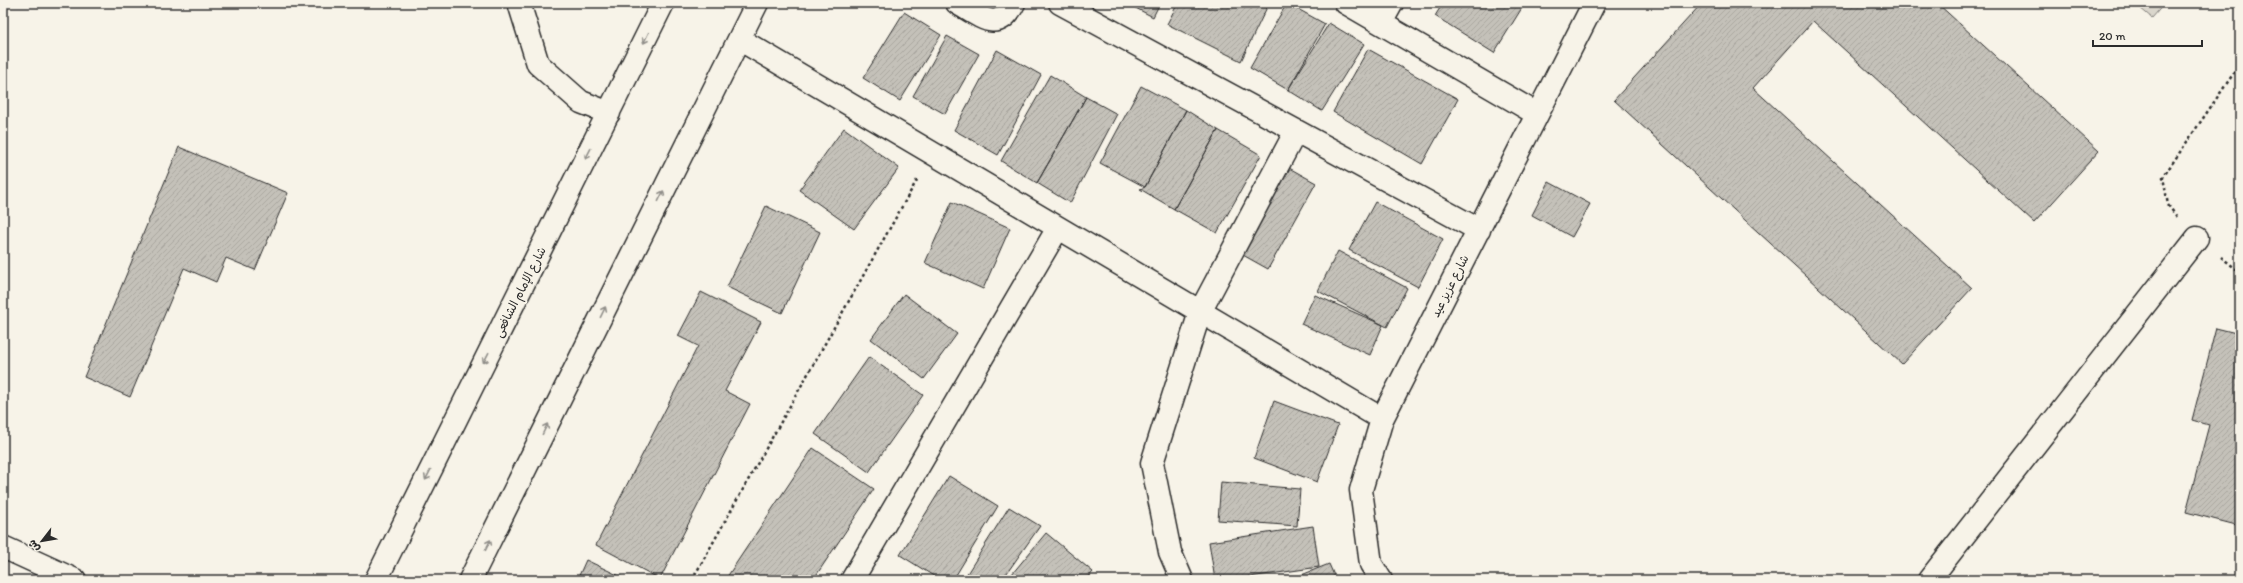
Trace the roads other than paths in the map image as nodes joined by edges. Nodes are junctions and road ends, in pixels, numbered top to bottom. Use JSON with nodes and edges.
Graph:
{"nodes":[{"id":1,"x":518,"y":3,"type":"edge"},
{"id":2,"x":663,"y":3,"type":"edge"},
{"id":3,"x":757,"y":3,"type":"edge"},
{"id":4,"x":957,"y":3,"type":"edge"},
{"id":5,"x":1014,"y":3,"type":"edge"},
{"id":6,"x":1060,"y":3,"type":"edge"},
{"id":7,"x":1346,"y":3,"type":"edge"},
{"id":8,"x":1392,"y":3,"type":"edge"},
{"id":9,"x":1594,"y":3,"type":"edge"},
{"id":10,"x":1381,"y":23,"type":"junction"},
{"id":11,"x":739,"y":39,"type":"junction"},
{"id":12,"x":609,"y":113,"type":"junction"},
{"id":13,"x":1538,"y":114,"type":"junction"},
{"id":14,"x":1296,"y":131,"type":"junction"},
{"id":15,"x":1058,"y":228,"type":"junction"},
{"id":16,"x":1478,"y":230,"type":"junction"},
{"id":17,"x":2197,"y":238,"type":"road end"},
{"id":18,"x":1200,"y":312,"type":"junction"},
{"id":19,"x":1382,"y":420,"type":"junction"},
{"id":20,"x":3,"y":547,"type":"edge"},
{"id":21,"x":75,"y":580,"type":"edge"},
{"id":22,"x":376,"y":580,"type":"edge"},
{"id":23,"x":470,"y":580,"type":"edge"},
{"id":24,"x":852,"y":580,"type":"edge"},
{"id":25,"x":1182,"y":580,"type":"edge"},
{"id":26,"x":1381,"y":580,"type":"edge"},
{"id":27,"x":1929,"y":580,"type":"edge"}],
"edges":[{"from":1,"to":12,"type":"street"},
{"from":2,"to":12,"type":"street","name":"شارع الإمام الشافعى","one_way":true},
{"from":3,"to":11,"type":"street"},
{"from":4,"to":5,"type":"street"},
{"from":6,"to":14,"type":"street"},
{"from":7,"to":10,"type":"street"},
{"from":8,"to":10,"type":"street"},
{"from":9,"to":13,"type":"street","name":"شارع عزيز عيد"},
{"from":10,"to":13,"type":"street"},
{"from":11,"to":15,"type":"street"},
{"from":23,"to":11,"type":"street","one_way":true},
{"from":12,"to":22,"type":"street","name":"شارع الإمام الشافعى","one_way":true},
{"from":13,"to":16,"type":"street","name":"شارع عزيز عيد"},
{"from":14,"to":16,"type":"street"},
{"from":14,"to":18,"type":"street"},
{"from":15,"to":18,"type":"street"},
{"from":15,"to":24,"type":"street"},
{"from":16,"to":19,"type":"street","name":"شارع عزيز عيد"},
{"from":17,"to":27,"type":"street"},
{"from":18,"to":19,"type":"street"},
{"from":18,"to":25,"type":"street"},
{"from":19,"to":26,"type":"street","name":"شارع عزيز عيد"},
{"from":20,"to":21,"type":"street"}]}
